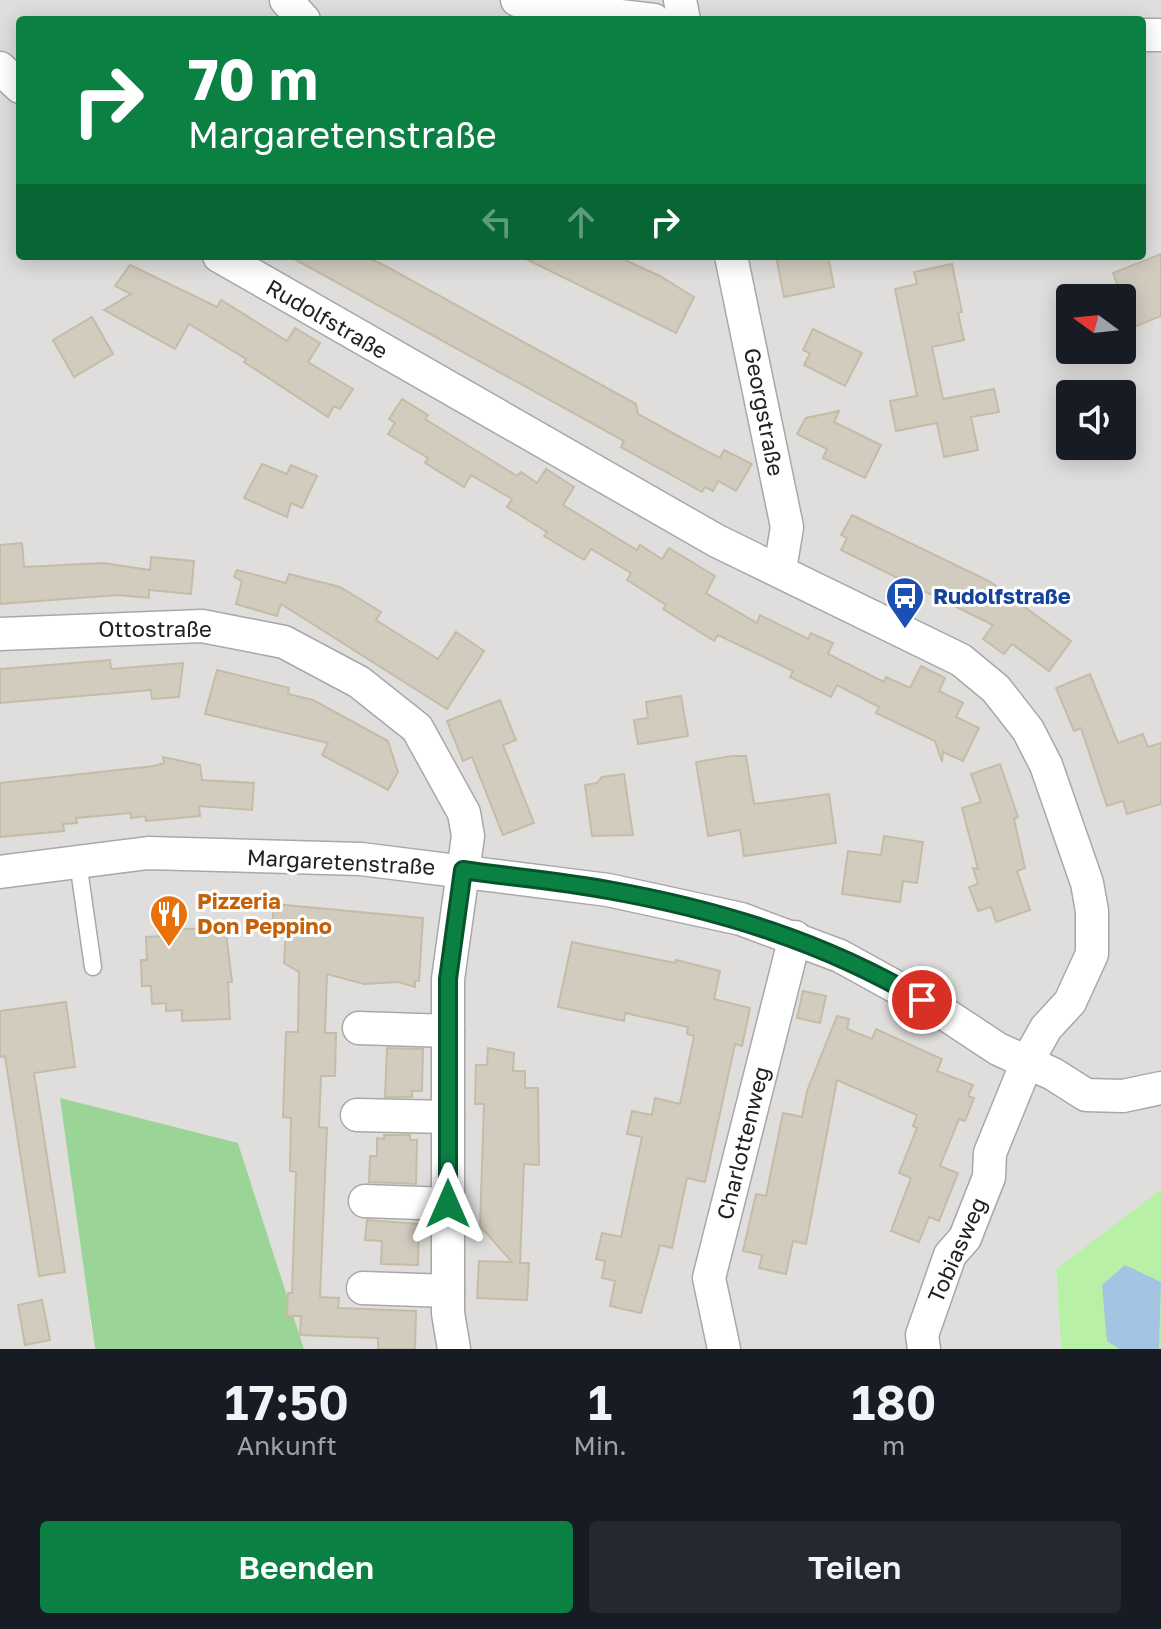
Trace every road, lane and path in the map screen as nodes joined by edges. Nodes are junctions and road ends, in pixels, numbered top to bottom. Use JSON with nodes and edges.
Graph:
{"nodes":[{"id":1,"x":286,"y":0,"type":"edge"},
{"id":2,"x":517,"y":0,"type":"edge"},
{"id":3,"x":300,"y":16,"type":"edge"},
{"id":4,"x":621,"y":16,"type":"edge"},
{"id":5,"x":0,"y":68,"type":"edge"},
{"id":6,"x":16,"y":83,"type":"edge"},
{"id":7,"x":226,"y":260,"type":"edge"},
{"id":8,"x":732,"y":260,"type":"edge"},
{"id":9,"x":780,"y":569,"type":"junction"},
{"id":10,"x":0,"y":634,"type":"edge"},
{"id":11,"x":78,"y":862,"type":"junction"},
{"id":12,"x":463,"y":870,"type":"junction"},
{"id":13,"x":0,"y":872,"type":"edge"},
{"id":14,"x":795,"y":937,"type":"junction"},
{"id":15,"x":93,"y":967,"type":"dead end"},
{"id":16,"x":359,"y":1028,"type":"dead end"},
{"id":17,"x":448,"y":1031,"type":"junction"},
{"id":18,"x":1027,"y":1062,"type":"junction"},
{"id":19,"x":1161,"y":1088,"type":"edge"},
{"id":20,"x":357,"y":1115,"type":"dead end"},
{"id":21,"x":448,"y":1117,"type":"junction"},
{"id":22,"x":365,"y":1201,"type":"dead end"},
{"id":23,"x":448,"y":1204,"type":"junction"},
{"id":24,"x":363,"y":1288,"type":"dead end"},
{"id":25,"x":448,"y":1291,"type":"junction"},
{"id":26,"x":454,"y":1349,"type":"edge"},
{"id":27,"x":724,"y":1349,"type":"edge"},
{"id":28,"x":924,"y":1349,"type":"edge"}],
"edges":[{"from":1,"to":3,"type":"street"},
{"from":2,"to":4,"type":"street"},
{"from":5,"to":6,"type":"street"},
{"from":7,"to":9,"type":"street","name":"Rudolfstraße"},
{"from":8,"to":9,"type":"street","name":"Georgstraße"},
{"from":9,"to":18,"type":"street","name":"Rudolfstraße"},
{"from":10,"to":12,"type":"street","name":"Ottostraße"},
{"from":11,"to":12,"type":"street","name":"Margaretenstraße"},
{"from":11,"to":13,"type":"street","name":"Margaretenstraße"},
{"from":11,"to":15,"type":"lane"},
{"from":12,"to":14,"type":"street","name":"Margaretenstraße"},
{"from":12,"to":17,"type":"street","name":"Ottostraße"},
{"from":14,"to":18,"type":"street","name":"Margaretenstraße"},
{"from":14,"to":27,"type":"street","name":"Charlottenweg"},
{"from":16,"to":17,"type":"street"},
{"from":17,"to":21,"type":"street","name":"Ottostraße"},
{"from":18,"to":19,"type":"street"},
{"from":18,"to":28,"type":"street","name":"Tobiasweg"},
{"from":20,"to":21,"type":"street"},
{"from":21,"to":23,"type":"street","name":"Ottostraße"},
{"from":22,"to":23,"type":"street"},
{"from":23,"to":25,"type":"street","name":"Ottostraße"},
{"from":24,"to":25,"type":"street"},
{"from":25,"to":26,"type":"street","name":"Ottostraße"}]}
